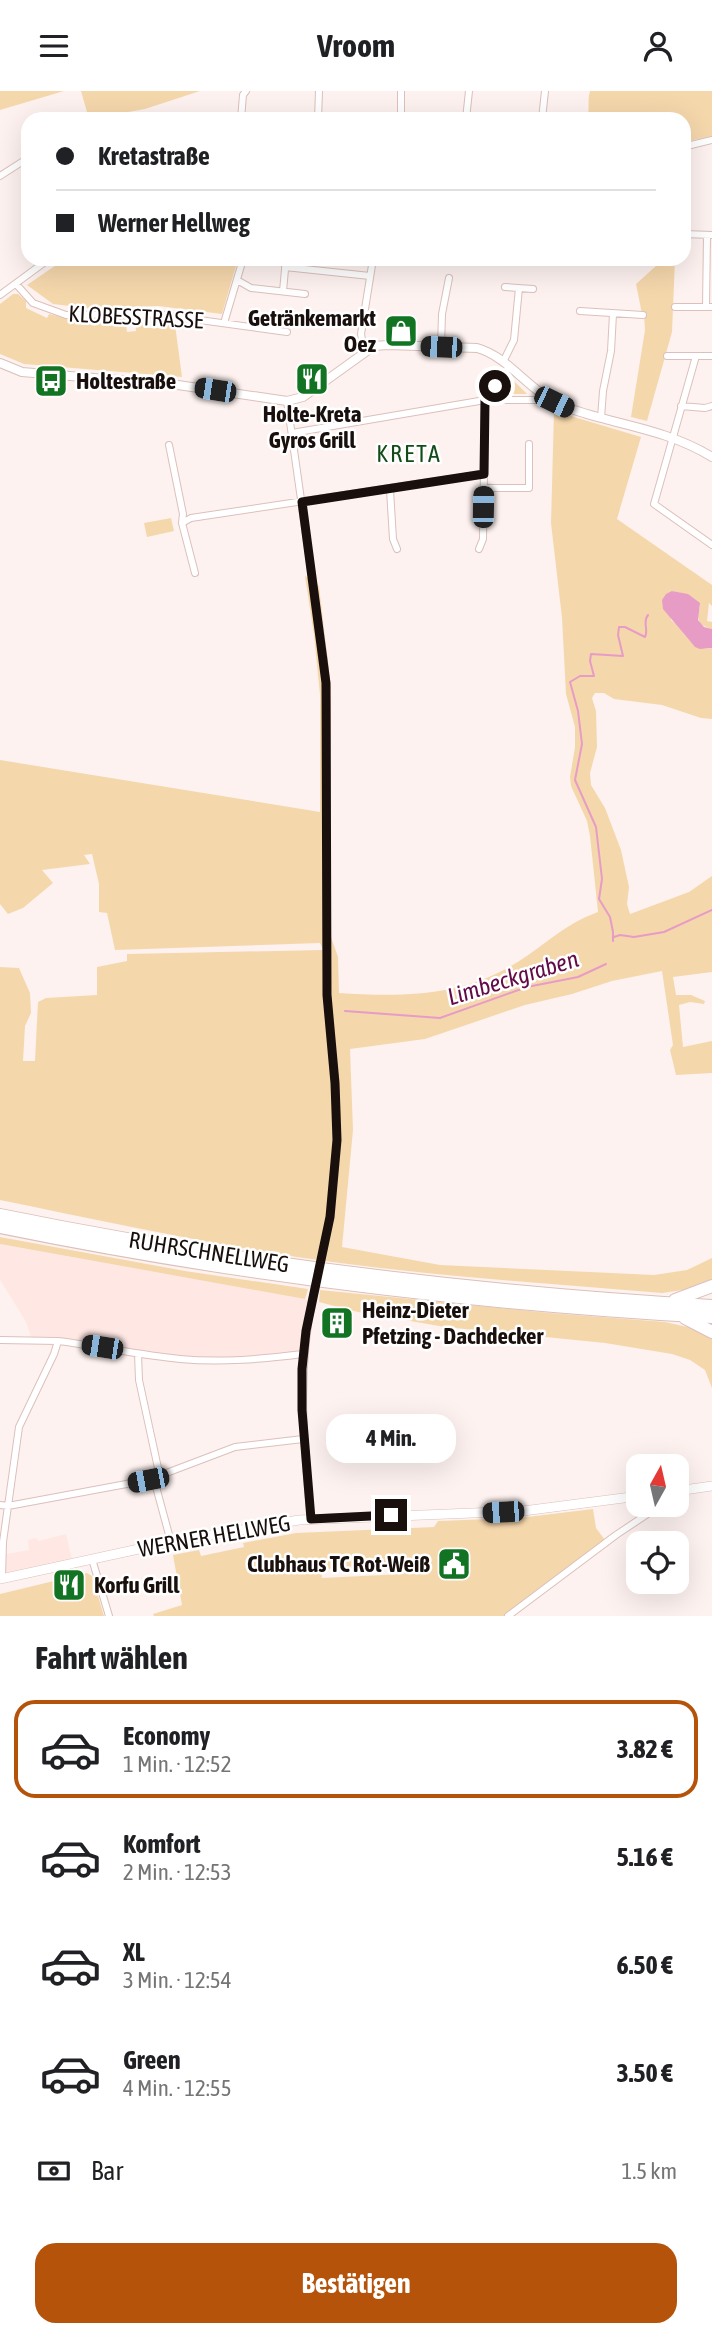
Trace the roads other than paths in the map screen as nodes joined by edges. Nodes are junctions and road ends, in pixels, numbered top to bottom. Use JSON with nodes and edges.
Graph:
{"nodes":[{"id":1,"x":246,"y":91,"type":"edge"},
{"id":2,"x":319,"y":91,"type":"edge"},
{"id":3,"x":401,"y":91,"type":"edge"},
{"id":4,"x":469,"y":91,"type":"edge"},
{"id":5,"x":545,"y":91,"type":"edge"},
{"id":6,"x":242,"y":112,"type":"edge"},
{"id":7,"x":318,"y":112,"type":"edge"},
{"id":8,"x":401,"y":112,"type":"edge"},
{"id":9,"x":467,"y":112,"type":"edge"},
{"id":10,"x":543,"y":112,"type":"edge"},
{"id":11,"x":712,"y":140,"type":"edge"},
{"id":12,"x":691,"y":145,"type":"dead end"},
{"id":13,"x":21,"y":162,"type":"edge"},
{"id":14,"x":0,"y":176,"type":"edge"},
{"id":15,"x":691,"y":234,"type":"edge"},
{"id":16,"x":710,"y":235,"type":"edge"},
{"id":17,"x":40,"y":266,"type":"edge"},
{"id":18,"x":241,"y":266,"type":"edge"},
{"id":19,"x":286,"y":266,"type":"edge"},
{"id":20,"x":305,"y":266,"type":"edge"},
{"id":21,"x":372,"y":266,"type":"edge"},
{"id":22,"x":370,"y":276,"type":"junction"},
{"id":23,"x":449,"y":278,"type":"dead end"},
{"id":24,"x":237,"y":280,"type":"junction"},
{"id":25,"x":16,"y":284,"type":"junction"},
{"id":26,"x":505,"y":287,"type":"dead end"},
{"id":27,"x":519,"y":288,"type":"junction"},
{"id":28,"x":533,"y":289,"type":"dead end"},
{"id":29,"x":283,"y":291,"type":"junction"},
{"id":30,"x":305,"y":294,"type":"dead end"},
{"id":31,"x":0,"y":295,"type":"edge"},
{"id":32,"x":675,"y":307,"type":"dead end"},
{"id":33,"x":709,"y":307,"type":"edge"},
{"id":34,"x":580,"y":311,"type":"dead end"},
{"id":35,"x":613,"y":314,"type":"junction"},
{"id":36,"x":643,"y":315,"type":"dead end"},
{"id":37,"x":224,"y":323,"type":"junction"},
{"id":38,"x":287,"y":332,"type":"dead end"},
{"id":39,"x":441,"y":347,"type":"junction"},
{"id":40,"x":364,"y":352,"type":"junction"},
{"id":41,"x":667,"y":356,"type":"dead end"},
{"id":42,"x":696,"y":356,"type":"junction"},
{"id":43,"x":712,"y":356,"type":"edge"},
{"id":44,"x":0,"y":363,"type":"edge"},
{"id":45,"x":506,"y":365,"type":"junction"},
{"id":46,"x":544,"y":396,"type":"junction"},
{"id":47,"x":485,"y":400,"type":"junction"},
{"id":48,"x":287,"y":401,"type":"junction"},
{"id":49,"x":681,"y":406,"type":"junction"},
{"id":50,"x":712,"y":406,"type":"edge"},
{"id":51,"x":601,"y":418,"type":"junction"},
{"id":52,"x":292,"y":433,"type":"junction"},
{"id":53,"x":673,"y":437,"type":"junction"},
{"id":54,"x":529,"y":444,"type":"dead end"},
{"id":55,"x":169,"y":445,"type":"dead end"},
{"id":56,"x":712,"y":457,"type":"edge"},
{"id":57,"x":484,"y":474,"type":"junction"},
{"id":58,"x":484,"y":488,"type":"junction"},
{"id":59,"x":390,"y":489,"type":"junction"},
{"id":60,"x":302,"y":502,"type":"junction"},
{"id":61,"x":182,"y":523,"type":"junction"},
{"id":62,"x":712,"y":545,"type":"edge"},
{"id":63,"x":397,"y":549,"type":"dead end"},
{"id":64,"x":479,"y":549,"type":"dead end"},
{"id":65,"x":195,"y":573,"type":"dead end"},
{"id":66,"x":0,"y":1215,"type":"edge"},
{"id":67,"x":0,"y":1227,"type":"edge"},
{"id":68,"x":712,"y":1286,"type":"edge"},
{"id":69,"x":650,"y":1302,"type":"junction"},
{"id":70,"x":712,"y":1305,"type":"edge"},
{"id":71,"x":664,"y":1314,"type":"junction"},
{"id":72,"x":712,"y":1317,"type":"edge"},
{"id":73,"x":712,"y":1332,"type":"edge"},
{"id":74,"x":0,"y":1341,"type":"edge"},
{"id":75,"x":58,"y":1341,"type":"junction"},
{"id":76,"x":138,"y":1354,"type":"junction"},
{"id":77,"x":303,"y":1354,"type":"junction"},
{"id":78,"x":303,"y":1439,"type":"junction"},
{"id":79,"x":156,"y":1477,"type":"junction"},
{"id":80,"x":712,"y":1486,"type":"edge"},
{"id":81,"x":690,"y":1489,"type":"edge"},
{"id":82,"x":626,"y":1498,"type":"edge"},
{"id":83,"x":0,"y":1505,"type":"edge"},
{"id":84,"x":8,"y":1506,"type":"junction"},
{"id":85,"x":643,"y":1517,"type":"edge"},
{"id":86,"x":311,"y":1519,"type":"junction"},
{"id":87,"x":171,"y":1542,"type":"junction"},
{"id":88,"x":92,"y":1559,"type":"junction"},
{"id":89,"x":1,"y":1578,"type":"edge"},
{"id":90,"x":109,"y":1616,"type":"edge"},
{"id":91,"x":508,"y":1616,"type":"edge"}],
"edges":[{"from":1,"to":6,"type":"street"},
{"from":2,"to":7,"type":"street"},
{"from":3,"to":8,"type":"street"},
{"from":4,"to":9,"type":"street"},
{"from":5,"to":10,"type":"street"},
{"from":11,"to":12,"type":"street"},
{"from":13,"to":14,"type":"street"},
{"from":15,"to":16,"type":"street"},
{"from":16,"to":33,"type":"street"},
{"from":17,"to":25,"type":"street"},
{"from":18,"to":24,"type":"street","name":"KLOBESSTRASSE"},
{"from":19,"to":29,"type":"street"},
{"from":20,"to":22,"type":"street"},
{"from":21,"to":22,"type":"street"},
{"from":22,"to":40,"type":"street"},
{"from":23,"to":39,"type":"street"},
{"from":24,"to":29,"type":"street"},
{"from":24,"to":37,"type":"street","name":"KLOBESSTRASSE"},
{"from":25,"to":31,"type":"street"},
{"from":25,"to":37,"type":"street","name":"KLOBESSTRASSE"},
{"from":26,"to":27,"type":"street"},
{"from":27,"to":28,"type":"street"},
{"from":27,"to":45,"type":"street"},
{"from":29,"to":30,"type":"street"},
{"from":32,"to":33,"type":"street"},
{"from":34,"to":35,"type":"street"},
{"from":35,"to":36,"type":"street"},
{"from":35,"to":51,"type":"street"},
{"from":37,"to":38,"type":"street","name":"KLOBESSTRASSE"},
{"from":39,"to":40,"type":"street"},
{"from":39,"to":45,"type":"street"},
{"from":40,"to":48,"type":"street"},
{"from":41,"to":42,"type":"street"},
{"from":42,"to":43,"type":"street"},
{"from":42,"to":49,"type":"street"},
{"from":44,"to":48,"type":"street"},
{"from":45,"to":46,"type":"street"},
{"from":45,"to":47,"type":"street"},
{"from":46,"to":47,"type":"street"},
{"from":46,"to":51,"type":"street"},
{"from":47,"to":52,"type":"street"},
{"from":47,"to":57,"type":"street"},
{"from":48,"to":52,"type":"street"},
{"from":49,"to":50,"type":"street"},
{"from":49,"to":53,"type":"street"},
{"from":51,"to":53,"type":"street"},
{"from":52,"to":60,"type":"street"},
{"from":53,"to":56,"type":"street"},
{"from":53,"to":62,"type":"street"},
{"from":54,"to":58,"type":"street"},
{"from":55,"to":61,"type":"street"},
{"from":57,"to":58,"type":"street"},
{"from":57,"to":59,"type":"street"},
{"from":58,"to":64,"type":"street"},
{"from":59,"to":60,"type":"street"},
{"from":59,"to":63,"type":"street"},
{"from":60,"to":61,"type":"street"},
{"from":60,"to":77,"type":"street","bridge":true},
{"from":61,"to":65,"type":"street"},
{"from":66,"to":69,"type":"highway","name":"RUHRSCHNELLWEG"},
{"from":67,"to":71,"type":"highway","name":"RUHRSCHNELLWEG"},
{"from":68,"to":69,"type":"highway"},
{"from":69,"to":70,"type":"highway","name":"RUHRSCHNELLWEG"},
{"from":71,"to":72,"type":"highway","name":"RUHRSCHNELLWEG"},
{"from":71,"to":73,"type":"highway"},
{"from":74,"to":75,"type":"street"},
{"from":75,"to":76,"type":"street"},
{"from":75,"to":84,"type":"street"},
{"from":76,"to":77,"type":"street"},
{"from":76,"to":79,"type":"street"},
{"from":77,"to":78,"type":"street"},
{"from":78,"to":79,"type":"street"},
{"from":78,"to":86,"type":"street"},
{"from":79,"to":84,"type":"street"},
{"from":79,"to":87,"type":"street"},
{"from":80,"to":81,"type":"main road"},
{"from":82,"to":86,"type":"main road","name":"WERNER HELLWEG"},
{"from":83,"to":84,"type":"street"},
{"from":84,"to":89,"type":"street"},
{"from":85,"to":91,"type":"street"},
{"from":86,"to":87,"type":"main road","name":"WERNER HELLWEG"},
{"from":87,"to":88,"type":"main road","name":"WERNER HELLWEG"},
{"from":88,"to":89,"type":"main road","name":"WERNER HELLWEG"},
{"from":88,"to":90,"type":"street"}]}
